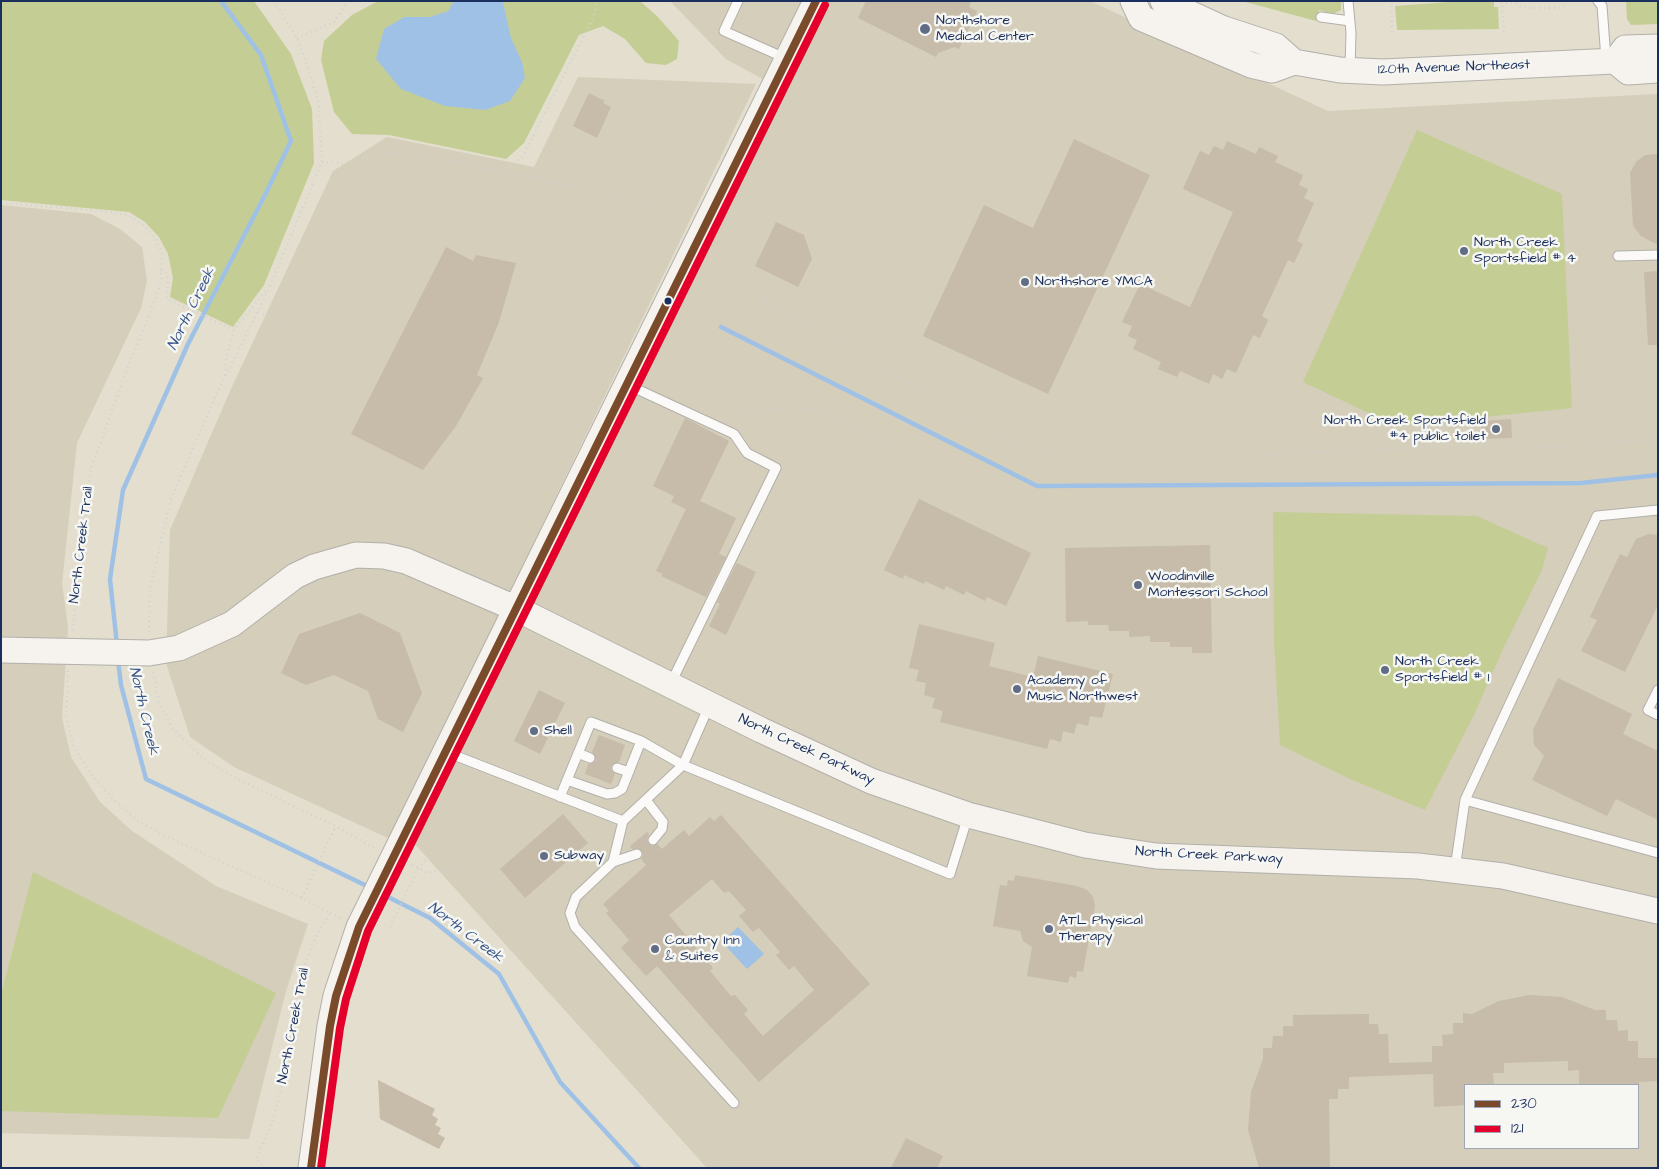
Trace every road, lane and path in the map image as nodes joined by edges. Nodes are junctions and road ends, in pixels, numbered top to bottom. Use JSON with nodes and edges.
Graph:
{"nodes":[{"id":1,"x":274,"y":1,"type":"edge"},
{"id":2,"x":348,"y":1,"type":"edge"},
{"id":3,"x":598,"y":1,"type":"edge"},
{"id":4,"x":738,"y":1,"type":"edge"},
{"id":5,"x":816,"y":1,"type":"edge"},
{"id":6,"x":1133,"y":1,"type":"edge"},
{"id":7,"x":1163,"y":1,"type":"edge"},
{"id":8,"x":1348,"y":1,"type":"edge"},
{"id":9,"x":1391,"y":1,"type":"edge"},
{"id":10,"x":1501,"y":2,"type":"edge"},
{"id":11,"x":1602,"y":3,"type":"edge"},
{"id":12,"x":1567,"y":5,"type":"dead end"},
{"id":13,"x":1321,"y":17,"type":"dead end"},
{"id":14,"x":1350,"y":21,"type":"junction"},
{"id":15,"x":1504,"y":34,"type":"dead end"},
{"id":16,"x":1392,"y":36,"type":"dead end"},
{"id":17,"x":297,"y":38,"type":"junction"},
{"id":18,"x":1658,"y":47,"type":"edge"},
{"id":19,"x":787,"y":59,"type":"junction"},
{"id":20,"x":1610,"y":61,"type":"junction"},
{"id":21,"x":1294,"y":62,"type":"junction"},
{"id":22,"x":1658,"y":70,"type":"edge"},
{"id":23,"x":1350,"y":71,"type":"junction"},
{"id":24,"x":322,"y":162,"type":"junction"},
{"id":25,"x":501,"y":171,"type":"junction"},
{"id":26,"x":1,"y":203,"type":"edge"},
{"id":27,"x":671,"y":210,"type":"dead end"},
{"id":28,"x":744,"y":245,"type":"dead end"},
{"id":29,"x":1658,"y":255,"type":"edge"},
{"id":30,"x":1618,"y":256,"type":"dead end"},
{"id":31,"x":161,"y":270,"type":"junction"},
{"id":32,"x":269,"y":289,"type":"junction"},
{"id":33,"x":258,"y":312,"type":"junction"},
{"id":34,"x":234,"y":330,"type":"junction"},
{"id":35,"x":307,"y":336,"type":"dead end"},
{"id":36,"x":225,"y":377,"type":"junction"},
{"id":37,"x":625,"y":384,"type":"junction"},
{"id":38,"x":692,"y":390,"type":"dead end"},
{"id":39,"x":1658,"y":440,"type":"edge"},
{"id":40,"x":895,"y":445,"type":"dead end"},
{"id":41,"x":1658,"y":510,"type":"edge"},
{"id":42,"x":517,"y":608,"type":"junction"},
{"id":43,"x":143,"y":645,"type":"junction"},
{"id":44,"x":1,"y":650,"type":"edge"},
{"id":45,"x":81,"y":651,"type":"junction"},
{"id":46,"x":670,"y":684,"type":"junction"},
{"id":47,"x":1658,"y":690,"type":"edge"},
{"id":48,"x":710,"y":704,"type":"junction"},
{"id":49,"x":1658,"y":715,"type":"edge"},
{"id":50,"x":641,"y":740,"type":"junction"},
{"id":51,"x":444,"y":751,"type":"junction"},
{"id":52,"x":578,"y":753,"type":"junction"},
{"id":53,"x":590,"y":758,"type":"dead end"},
{"id":54,"x":683,"y":765,"type":"junction"},
{"id":55,"x":617,"y":768,"type":"dead end"},
{"id":56,"x":629,"y":772,"type":"junction"},
{"id":57,"x":567,"y":780,"type":"junction"},
{"id":58,"x":560,"y":797,"type":"junction"},
{"id":59,"x":646,"y":800,"type":"junction"},
{"id":60,"x":1465,"y":800,"type":"junction"},
{"id":61,"x":968,"y":816,"type":"junction"},
{"id":62,"x":623,"y":821,"type":"junction"},
{"id":63,"x":336,"y":826,"type":"junction"},
{"id":64,"x":653,"y":840,"type":"dead end"},
{"id":65,"x":441,"y":842,"type":"dead end"},
{"id":66,"x":1658,"y":853,"type":"edge"},
{"id":67,"x":637,"y":854,"type":"dead end"},
{"id":68,"x":390,"y":862,"type":"junction"},
{"id":69,"x":613,"y":862,"type":"junction"},
{"id":70,"x":418,"y":868,"type":"junction"},
{"id":71,"x":1455,"y":870,"type":"junction"},
{"id":72,"x":302,"y":898,"type":"junction"},
{"id":73,"x":1658,"y":911,"type":"edge"},
{"id":74,"x":390,"y":927,"type":"dead end"},
{"id":75,"x":734,"y":1103,"type":"dead end"},
{"id":76,"x":264,"y":1168,"type":"edge"},
{"id":77,"x":311,"y":1168,"type":"edge"},
{"id":78,"x":725,"y":1168,"type":"edge"}],
"edges":[{"from":1,"to":17,"type":"path"},
{"from":2,"to":17,"type":"path"},
{"from":3,"to":25,"type":"path"},
{"from":4,"to":19,"type":"lane"},
{"from":5,"to":19,"type":"main road"},
{"from":6,"to":21,"type":"main road","name":"120th Avenue Northeast"},
{"from":7,"to":21,"type":"main road"},
{"from":8,"to":14,"type":"lane"},
{"from":9,"to":16,"type":"path"},
{"from":10,"to":12,"type":"path"},
{"from":10,"to":15,"type":"path"},
{"from":11,"to":20,"type":"lane"},
{"from":13,"to":14,"type":"lane"},
{"from":14,"to":23,"type":"lane"},
{"from":17,"to":24,"type":"path"},
{"from":18,"to":20,"type":"main road"},
{"from":19,"to":37,"type":"main road"},
{"from":20,"to":22,"type":"main road","name":"120th Avenue Northeast"},
{"from":20,"to":23,"type":"main road","name":"120th Avenue Northeast"},
{"from":21,"to":23,"type":"main road","name":"120th Avenue Northeast"},
{"from":24,"to":25,"type":"path"},
{"from":24,"to":32,"type":"path"},
{"from":25,"to":27,"type":"path"},
{"from":26,"to":31,"type":"path","name":"North Creek Trail"},
{"from":28,"to":39,"type":"path"},
{"from":29,"to":30,"type":"lane"},
{"from":31,"to":34,"type":"path"},
{"from":31,"to":45,"type":"path","name":"North Creek Trail"},
{"from":32,"to":33,"type":"path"},
{"from":32,"to":34,"type":"path"},
{"from":33,"to":35,"type":"path"},
{"from":33,"to":36,"type":"path"},
{"from":34,"to":36,"type":"path"},
{"from":36,"to":43,"type":"path"},
{"from":37,"to":42,"type":"main road"},
{"from":37,"to":46,"type":"lane"},
{"from":38,"to":40,"type":"path"},
{"from":41,"to":60,"type":"lane"},
{"from":42,"to":43,"type":"main road","name":"North Creek Parkway"},
{"from":42,"to":46,"type":"main road","name":"North Creek Parkway"},
{"from":42,"to":51,"type":"main road"},
{"from":43,"to":45,"type":"main road","name":"North Creek Parkway"},
{"from":43,"to":63,"type":"path"},
{"from":44,"to":45,"type":"main road","name":"North Creek Parkway"},
{"from":45,"to":72,"type":"path","name":"North Creek Trail"},
{"from":46,"to":48,"type":"main road","name":"North Creek Parkway"},
{"from":47,"to":49,"type":"lane"},
{"from":48,"to":54,"type":"lane"},
{"from":48,"to":61,"type":"main road","name":"North Creek Parkway"},
{"from":50,"to":52,"type":"lane"},
{"from":50,"to":54,"type":"lane"},
{"from":50,"to":56,"type":"lane"},
{"from":51,"to":58,"type":"lane"},
{"from":51,"to":68,"type":"main road"},
{"from":52,"to":53,"type":"lane"},
{"from":52,"to":57,"type":"lane"},
{"from":54,"to":59,"type":"lane"},
{"from":54,"to":61,"type":"lane"},
{"from":55,"to":56,"type":"lane"},
{"from":56,"to":57,"type":"lane"},
{"from":57,"to":58,"type":"lane"},
{"from":58,"to":62,"type":"lane"},
{"from":59,"to":62,"type":"lane"},
{"from":59,"to":64,"type":"lane"},
{"from":60,"to":66,"type":"lane"},
{"from":60,"to":71,"type":"lane"},
{"from":61,"to":71,"type":"main road","name":"North Creek Parkway"},
{"from":62,"to":69,"type":"lane"},
{"from":63,"to":68,"type":"path"},
{"from":63,"to":72,"type":"path"},
{"from":65,"to":70,"type":"path"},
{"from":67,"to":69,"type":"lane"},
{"from":68,"to":70,"type":"path"},
{"from":68,"to":77,"type":"main road"},
{"from":69,"to":75,"type":"lane"},
{"from":70,"to":74,"type":"path"},
{"from":70,"to":78,"type":"path"},
{"from":71,"to":73,"type":"main road","name":"North Creek Parkway"},
{"from":72,"to":76,"type":"path","name":"North Creek Trail"}]}
